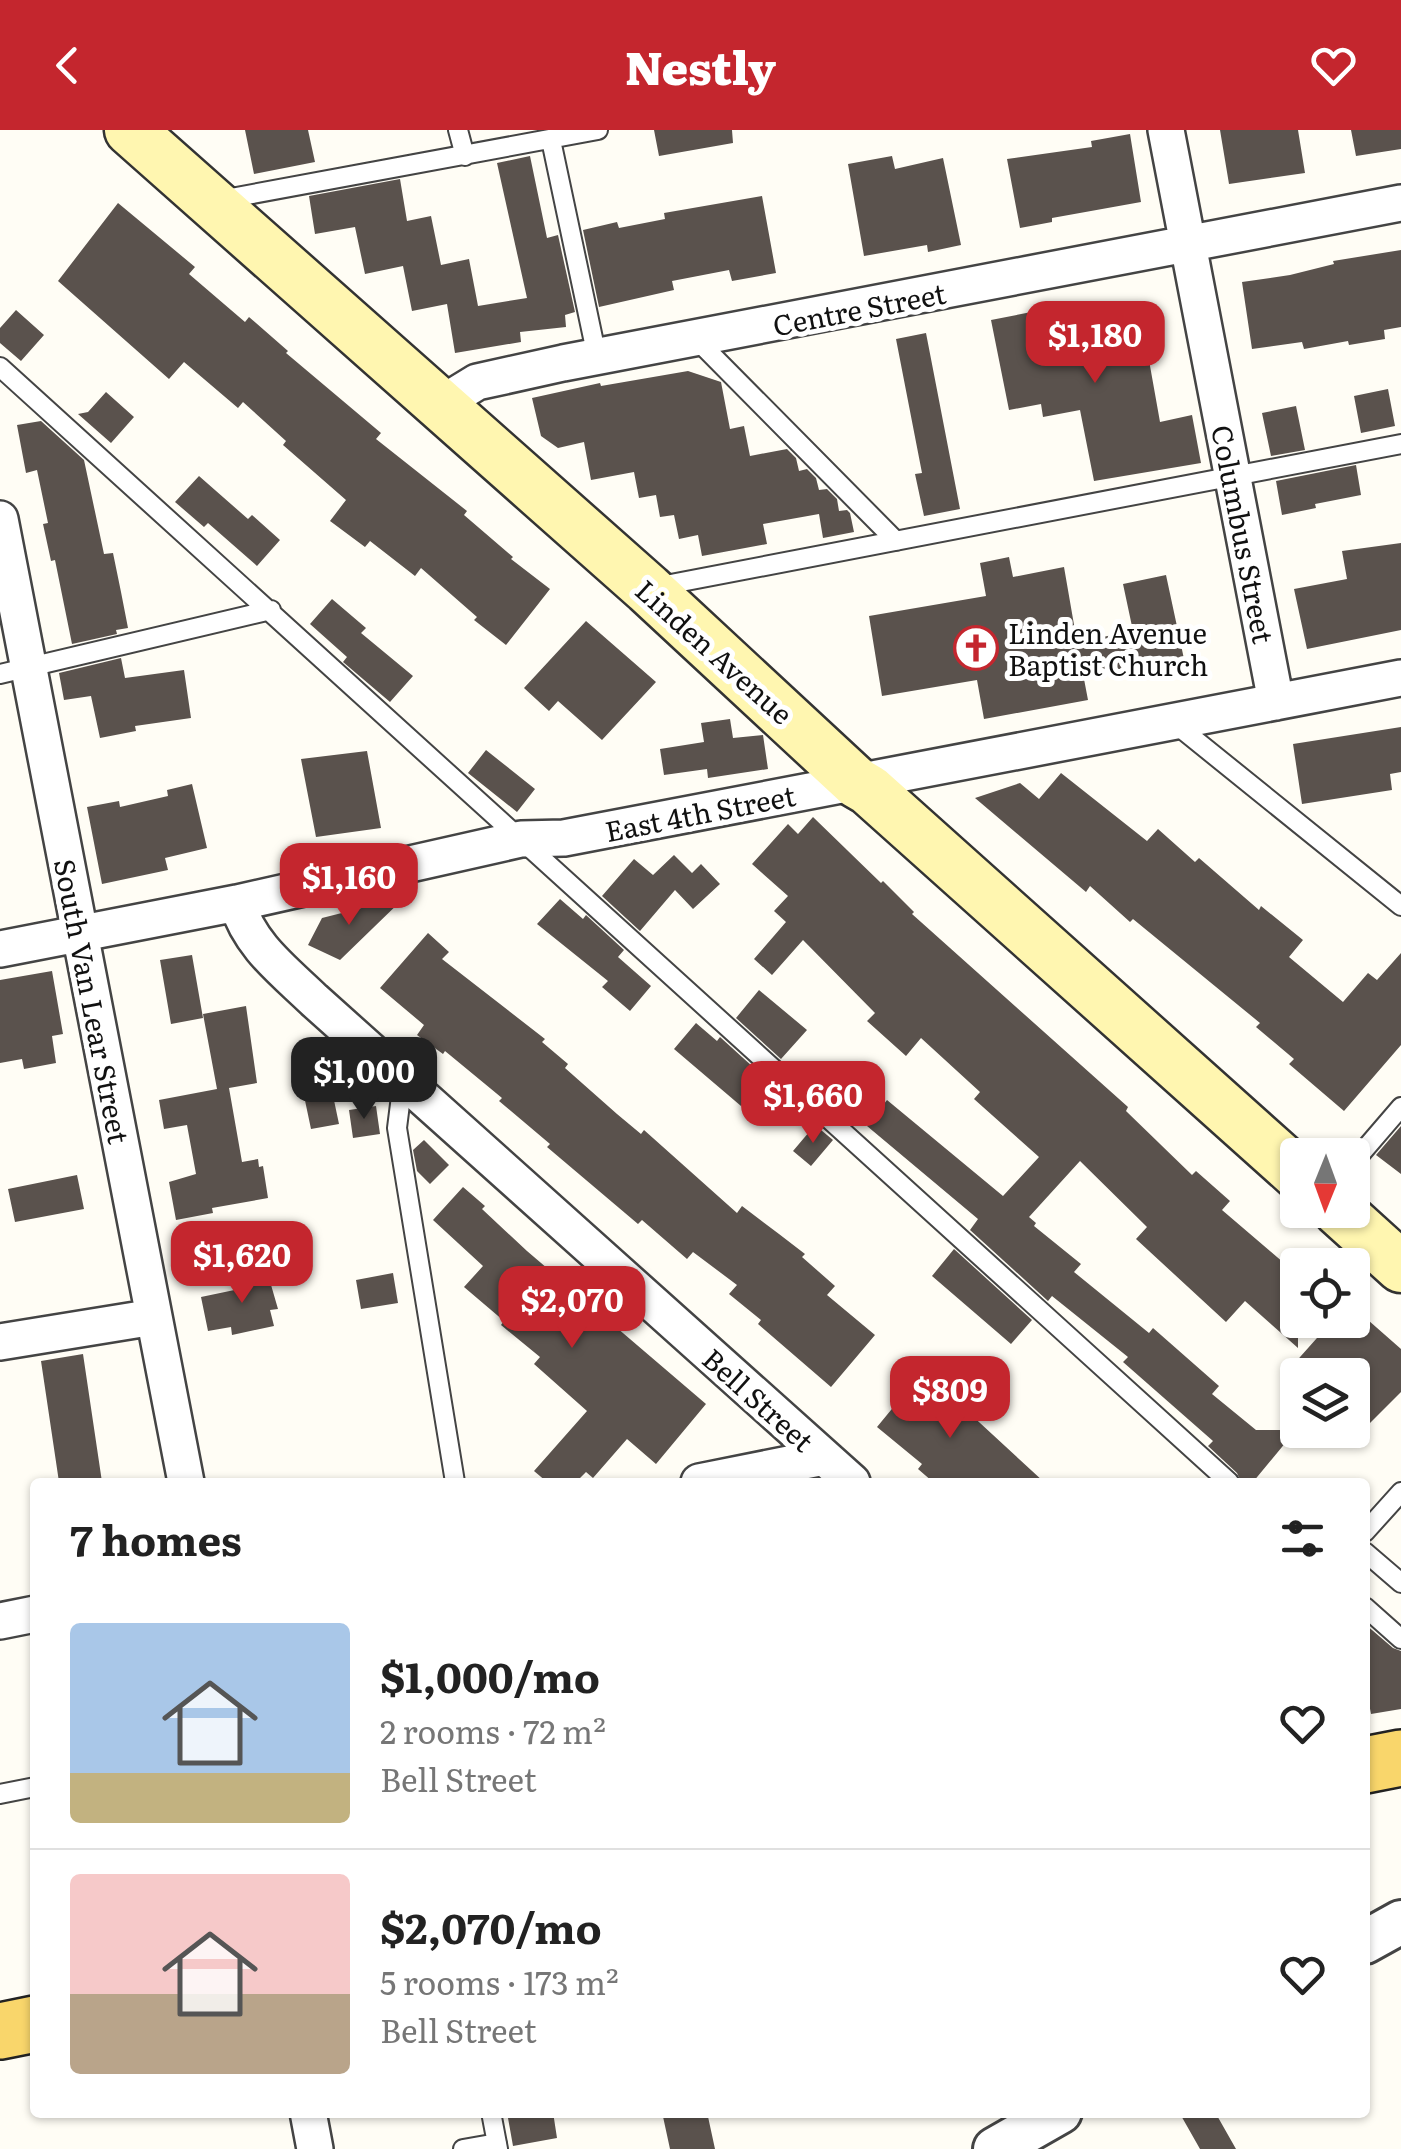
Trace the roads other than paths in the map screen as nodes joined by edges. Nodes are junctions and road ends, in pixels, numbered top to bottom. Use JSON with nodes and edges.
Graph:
{"nodes":[{"id":1,"x":130,"y":130,"type":"edge"},
{"id":2,"x":458,"y":130,"type":"edge"},
{"id":3,"x":598,"y":130,"type":"edge"},
{"id":4,"x":1166,"y":130,"type":"edge"},
{"id":5,"x":551,"y":140,"type":"junction"},
{"id":6,"x":465,"y":156,"type":"junction"},
{"id":7,"x":212,"y":201,"type":"junction"},
{"id":8,"x":1401,"y":203,"type":"edge"},
{"id":9,"x":1188,"y":244,"type":"junction"},
{"id":10,"x":696,"y":340,"type":"junction"},
{"id":11,"x":597,"y":357,"type":"junction"},
{"id":12,"x":0,"y":367,"type":"edge"},
{"id":13,"x":441,"y":404,"type":"junction"},
{"id":14,"x":1401,"y":444,"type":"edge"},
{"id":15,"x":1234,"y":476,"type":"junction"},
{"id":16,"x":0,"y":519,"type":"edge"},
{"id":17,"x":896,"y":541,"type":"junction"},
{"id":18,"x":648,"y":589,"type":"junction"},
{"id":19,"x":270,"y":610,"type":"junction"},
{"id":20,"x":14,"y":671,"type":"edge"},
{"id":21,"x":1401,"y":678,"type":"edge"},
{"id":22,"x":1276,"y":702,"type":"junction"},
{"id":23,"x":1172,"y":722,"type":"junction"},
{"id":24,"x":857,"y":783,"type":"junction"},
{"id":25,"x":521,"y":838,"type":"junction"},
{"id":26,"x":237,"y":903,"type":"junction"},
{"id":27,"x":1401,"y":906,"type":"edge"},
{"id":28,"x":80,"y":933,"type":"junction"},
{"id":29,"x":0,"y":949,"type":"edge"},
{"id":30,"x":403,"y":1080,"type":"junction"},
{"id":31,"x":1401,"y":1107,"type":"edge"},
{"id":32,"x":1370,"y":1143,"type":"edge"},
{"id":33,"x":1280,"y":1158,"type":"edge"},
{"id":34,"x":1358,"y":1228,"type":"edge"},
{"id":35,"x":1401,"y":1267,"type":"edge"},
{"id":36,"x":154,"y":1316,"type":"junction"},
{"id":37,"x":0,"y":1342,"type":"edge"},
{"id":38,"x":824,"y":1458,"type":"junction"},
{"id":39,"x":185,"y":1478,"type":"edge"},
{"id":40,"x":454,"y":1478,"type":"edge"},
{"id":41,"x":720,"y":1478,"type":"edge"},
{"id":42,"x":847,"y":1478,"type":"edge"},
{"id":43,"x":1225,"y":1478,"type":"edge"},
{"id":44,"x":1401,"y":1492,"type":"edge"},
{"id":45,"x":1370,"y":1526,"type":"edge"},
{"id":46,"x":1370,"y":1556,"type":"edge"},
{"id":47,"x":1401,"y":1583,"type":"edge"},
{"id":48,"x":1370,"y":1611,"type":"edge"},
{"id":49,"x":30,"y":1615,"type":"edge"},
{"id":50,"x":0,"y":1621,"type":"edge"},
{"id":51,"x":1401,"y":1640,"type":"edge"},
{"id":52,"x":1401,"y":1758,"type":"edge"},
{"id":53,"x":1370,"y":1764,"type":"edge"},
{"id":54,"x":30,"y":1788,"type":"edge"},
{"id":55,"x":0,"y":1794,"type":"edge"},
{"id":56,"x":1401,"y":1922,"type":"edge"},
{"id":57,"x":1370,"y":1939,"type":"edge"},
{"id":58,"x":30,"y":2025,"type":"edge"},
{"id":59,"x":0,"y":2031,"type":"edge"},
{"id":60,"x":309,"y":2118,"type":"edge"},
{"id":61,"x":492,"y":2118,"type":"edge"},
{"id":62,"x":1049,"y":2118,"type":"edge"},
{"id":63,"x":498,"y":2146,"type":"edge"},
{"id":64,"x":316,"y":2149,"type":"edge"},
{"id":65,"x":463,"y":2149,"type":"edge"},
{"id":66,"x":995,"y":2149,"type":"edge"}],
"edges":[{"from":1,"to":7,"type":"main road","name":"Linden Avenue"},
{"from":2,"to":6,"type":"lane"},
{"from":3,"to":5,"type":"lane"},
{"from":4,"to":9,"type":"street","name":"Columbus Street"},
{"from":5,"to":6,"type":"lane"},
{"from":5,"to":11,"type":"lane"},
{"from":6,"to":7,"type":"lane"},
{"from":7,"to":13,"type":"main road","name":"Linden Avenue"},
{"from":8,"to":9,"type":"street","name":"Centre Street"},
{"from":9,"to":10,"type":"street","name":"Centre Street"},
{"from":9,"to":15,"type":"street","name":"Columbus Street"},
{"from":10,"to":11,"type":"street","name":"Centre Street"},
{"from":10,"to":17,"type":"lane"},
{"from":11,"to":13,"type":"street","name":"Centre Street"},
{"from":12,"to":19,"type":"lane"},
{"from":13,"to":18,"type":"main road","name":"Linden Avenue"},
{"from":14,"to":15,"type":"lane"},
{"from":15,"to":17,"type":"lane"},
{"from":15,"to":22,"type":"street","name":"Columbus Street"},
{"from":16,"to":20,"type":"street","name":"South Van Lear Street"},
{"from":17,"to":18,"type":"lane"},
{"from":18,"to":24,"type":"main road","name":"Linden Avenue"},
{"from":19,"to":20,"type":"lane"},
{"from":19,"to":25,"type":"lane"},
{"from":20,"to":28,"type":"street","name":"South Van Lear Street"},
{"from":21,"to":22,"type":"street","name":"East 4th Street"},
{"from":22,"to":23,"type":"street","name":"East 4th Street"},
{"from":23,"to":24,"type":"street","name":"East 4th Street"},
{"from":23,"to":27,"type":"lane"},
{"from":24,"to":25,"type":"street","name":"East 4th Street"},
{"from":24,"to":33,"type":"main road","name":"Linden Avenue"},
{"from":25,"to":26,"type":"street","name":"East 4th Street"},
{"from":25,"to":43,"type":"lane"},
{"from":26,"to":28,"type":"street","name":"East 4th Street"},
{"from":26,"to":30,"type":"street","name":"Bell Street"},
{"from":28,"to":29,"type":"street","name":"East 4th Street"},
{"from":28,"to":36,"type":"street","name":"South Van Lear Street"},
{"from":30,"to":38,"type":"street","name":"Bell Street"},
{"from":30,"to":40,"type":"lane"},
{"from":31,"to":32,"type":"lane"},
{"from":34,"to":35,"type":"main road"},
{"from":36,"to":37,"type":"street"},
{"from":36,"to":39,"type":"street","name":"South Van Lear Street"},
{"from":38,"to":41,"type":"street"},
{"from":38,"to":42,"type":"street","name":"Bell Street"},
{"from":44,"to":45,"type":"lane"},
{"from":46,"to":47,"type":"lane"},
{"from":48,"to":51,"type":"lane"},
{"from":49,"to":50,"type":"street"},
{"from":52,"to":53,"type":"main road"},
{"from":54,"to":55,"type":"lane"},
{"from":56,"to":57,"type":"street"},
{"from":58,"to":59,"type":"main road"},
{"from":60,"to":64,"type":"street"},
{"from":61,"to":63,"type":"lane"},
{"from":62,"to":66,"type":"street"},
{"from":63,"to":65,"type":"lane"}]}
